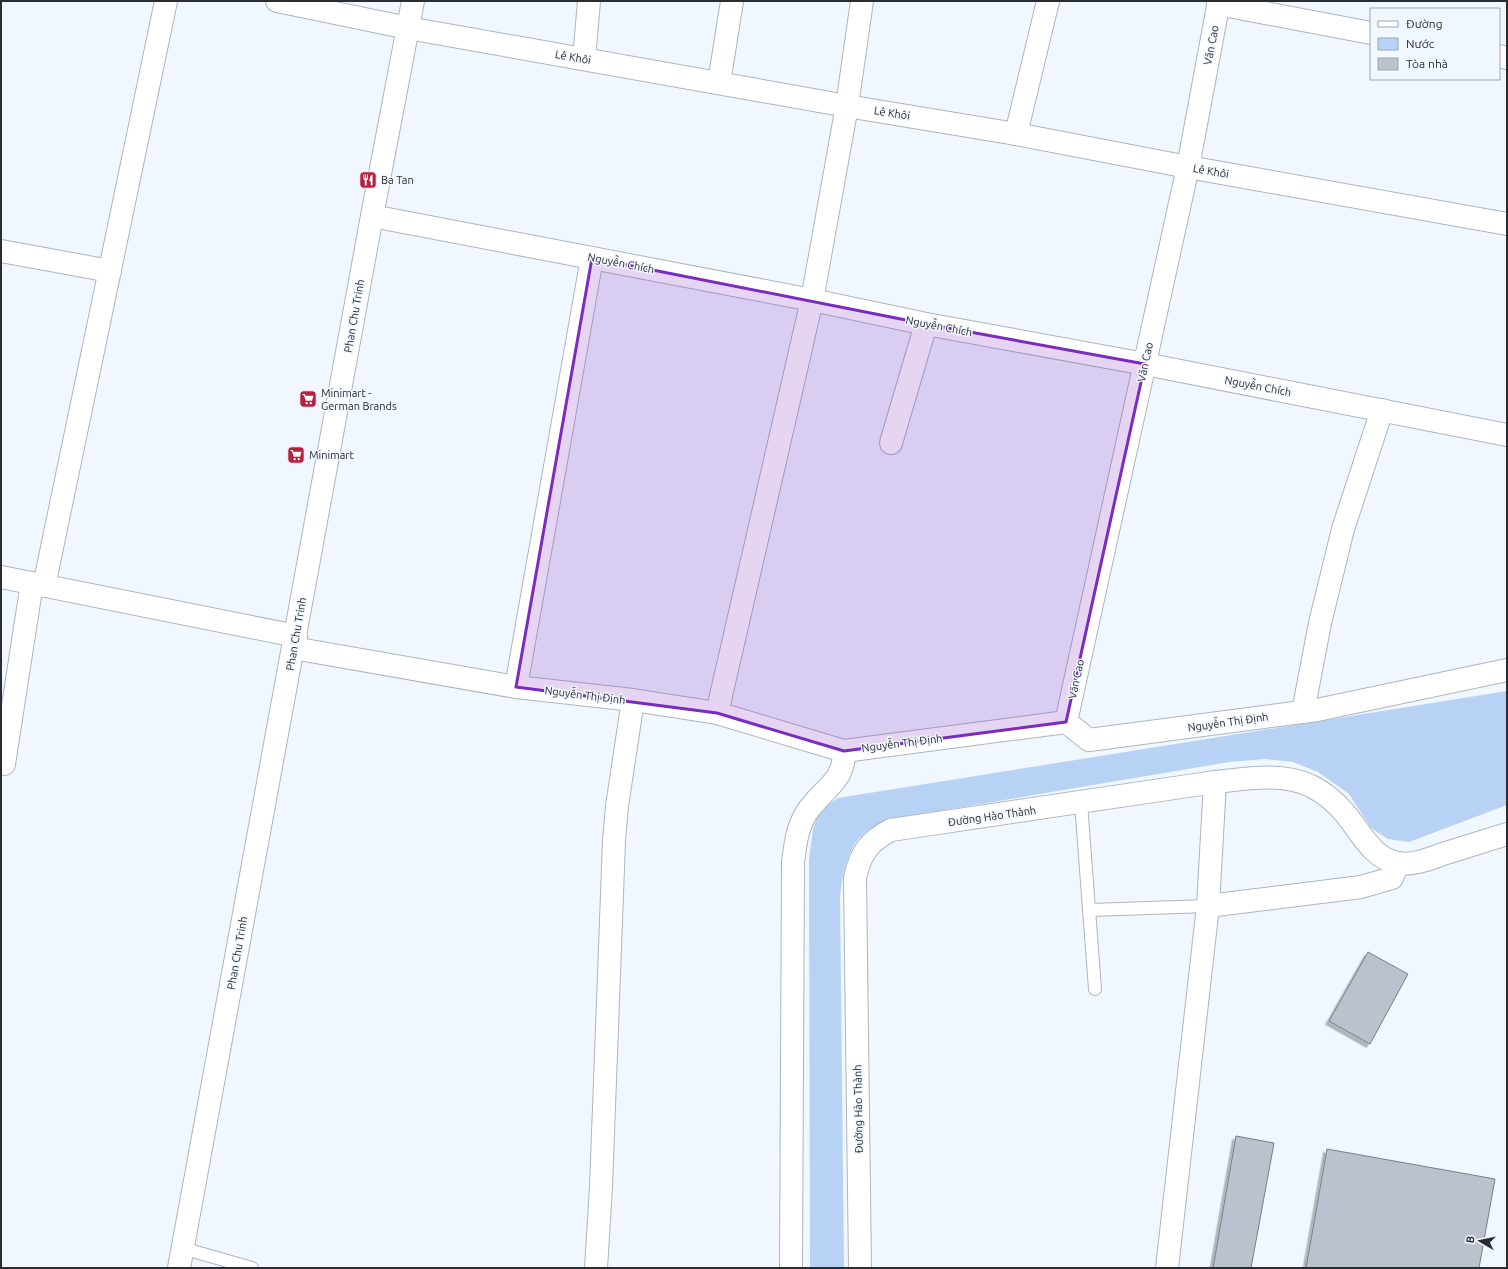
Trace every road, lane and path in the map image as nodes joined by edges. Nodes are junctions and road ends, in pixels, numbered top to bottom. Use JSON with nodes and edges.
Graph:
{"nodes":[{"id":1,"x":166,"y":1,"type":"edge"},
{"id":2,"x":277,"y":1,"type":"edge"},
{"id":3,"x":413,"y":1,"type":"edge"},
{"id":4,"x":589,"y":1,"type":"edge"},
{"id":5,"x":732,"y":1,"type":"edge"},
{"id":6,"x":862,"y":1,"type":"edge"},
{"id":7,"x":1048,"y":1,"type":"edge"},
{"id":8,"x":1219,"y":2,"type":"edge"},
{"id":9,"x":408,"y":28,"type":"junction"},
{"id":10,"x":1370,"y":32,"type":"edge"},
{"id":11,"x":584,"y":59,"type":"junction"},
{"id":12,"x":718,"y":83,"type":"junction"},
{"id":13,"x":847,"y":106,"type":"junction"},
{"id":14,"x":1016,"y":134,"type":"junction"},
{"id":15,"x":1188,"y":167,"type":"junction"},
{"id":16,"x":372,"y":216,"type":"junction"},
{"id":17,"x":1507,"y":224,"type":"edge"},
{"id":18,"x":1,"y":251,"type":"edge"},
{"id":19,"x":592,"y":258,"type":"junction"},
{"id":20,"x":110,"y":271,"type":"junction"},
{"id":21,"x":812,"y":300,"type":"junction"},
{"id":22,"x":926,"y":324,"type":"junction"},
{"id":23,"x":1145,"y":364,"type":"junction"},
{"id":24,"x":1382,"y":410,"type":"junction"},
{"id":25,"x":1507,"y":435,"type":"edge"},
{"id":26,"x":891,"y":443,"type":"dead end"},
{"id":27,"x":1,"y":577,"type":"edge"},
{"id":28,"x":38,"y":585,"type":"junction"},
{"id":29,"x":294,"y":642,"type":"junction"},
{"id":30,"x":1507,"y":670,"type":"edge"},
{"id":31,"x":516,"y":687,"type":"junction"},
{"id":32,"x":632,"y":700,"type":"junction"},
{"id":33,"x":1303,"y":712,"type":"junction"},
{"id":34,"x":717,"y":713,"type":"junction"},
{"id":35,"x":1066,"y":722,"type":"junction"},
{"id":36,"x":844,"y":751,"type":"junction"},
{"id":37,"x":4,"y":764,"type":"dead end"},
{"id":38,"x":1214,"y":782,"type":"junction"},
{"id":39,"x":1080,"y":803,"type":"junction"},
{"id":40,"x":1507,"y":834,"type":"edge"},
{"id":41,"x":1398,"y":863,"type":"junction"},
{"id":42,"x":1208,"y":906,"type":"junction"},
{"id":43,"x":1089,"y":910,"type":"junction"},
{"id":44,"x":1095,"y":989,"type":"dead end"},
{"id":45,"x":181,"y":1258,"type":"edge"},
{"id":46,"x":252,"y":1268,"type":"edge"},
{"id":47,"x":596,"y":1268,"type":"edge"},
{"id":48,"x":791,"y":1268,"type":"edge"},
{"id":49,"x":860,"y":1268,"type":"edge"},
{"id":50,"x":1167,"y":1268,"type":"edge"}],
"edges":[{"from":1,"to":20,"type":"street"},
{"from":2,"to":9,"type":"street","name":"Lê Khôi"},
{"from":3,"to":9,"type":"street","name":"Phan Chu Trinh"},
{"from":4,"to":11,"type":"street"},
{"from":5,"to":12,"type":"street"},
{"from":6,"to":13,"type":"street"},
{"from":7,"to":14,"type":"street"},
{"from":8,"to":10,"type":"street"},
{"from":8,"to":15,"type":"street","name":"Văn Cao"},
{"from":9,"to":11,"type":"street","name":"Lê Khôi"},
{"from":9,"to":16,"type":"street","name":"Phan Chu Trinh"},
{"from":11,"to":12,"type":"street","name":"Lê Khôi"},
{"from":12,"to":13,"type":"street","name":"Lê Khôi"},
{"from":13,"to":14,"type":"street","name":"Lê Khôi"},
{"from":13,"to":21,"type":"street"},
{"from":14,"to":15,"type":"street","name":"Lê Khôi"},
{"from":15,"to":17,"type":"street","name":"Lê Khôi"},
{"from":15,"to":23,"type":"street","name":"Văn Cao"},
{"from":16,"to":19,"type":"street","name":"Nguyễn Chích"},
{"from":16,"to":29,"type":"street","name":"Phan Chu Trinh"},
{"from":18,"to":20,"type":"street"},
{"from":19,"to":21,"type":"street","name":"Nguyễn Chích"},
{"from":19,"to":31,"type":"street"},
{"from":20,"to":28,"type":"street"},
{"from":21,"to":22,"type":"street","name":"Nguyễn Chích"},
{"from":21,"to":34,"type":"street"},
{"from":22,"to":23,"type":"street","name":"Nguyễn Chích"},
{"from":22,"to":26,"type":"street"},
{"from":23,"to":24,"type":"street","name":"Nguyễn Chích"},
{"from":23,"to":35,"type":"street","name":"Văn Cao"},
{"from":24,"to":25,"type":"street","name":"Nguyễn Chích"},
{"from":24,"to":33,"type":"street"},
{"from":27,"to":28,"type":"street","name":"Nguyễn Thị Định"},
{"from":28,"to":29,"type":"street","name":"Nguyễn Thị Định"},
{"from":28,"to":37,"type":"street"},
{"from":29,"to":31,"type":"street","name":"Nguyễn Thị Định"},
{"from":29,"to":45,"type":"street","name":"Phan Chu Trinh"},
{"from":30,"to":33,"type":"street","name":"Nguyễn Thị Định"},
{"from":31,"to":32,"type":"street","name":"Nguyễn Thị Định"},
{"from":32,"to":34,"type":"street","name":"Nguyễn Thị Định"},
{"from":32,"to":47,"type":"street"},
{"from":33,"to":35,"type":"street","name":"Nguyễn Thị Định"},
{"from":34,"to":36,"type":"street","name":"Nguyễn Thị Định"},
{"from":35,"to":36,"type":"street","name":"Nguyễn Thị Định"},
{"from":36,"to":48,"type":"street"},
{"from":38,"to":39,"type":"street","name":"Đường Hào Thành"},
{"from":38,"to":41,"type":"street","name":"Đường Hào Thành"},
{"from":38,"to":42,"type":"street"},
{"from":39,"to":43,"type":"lane"},
{"from":39,"to":49,"type":"street","name":"Đường Hào Thành"},
{"from":40,"to":41,"type":"street","name":"Đường Hào Thành"},
{"from":41,"to":42,"type":"street"},
{"from":42,"to":43,"type":"lane"},
{"from":42,"to":50,"type":"street"},
{"from":43,"to":44,"type":"lane"},
{"from":45,"to":46,"type":"lane"}]}
